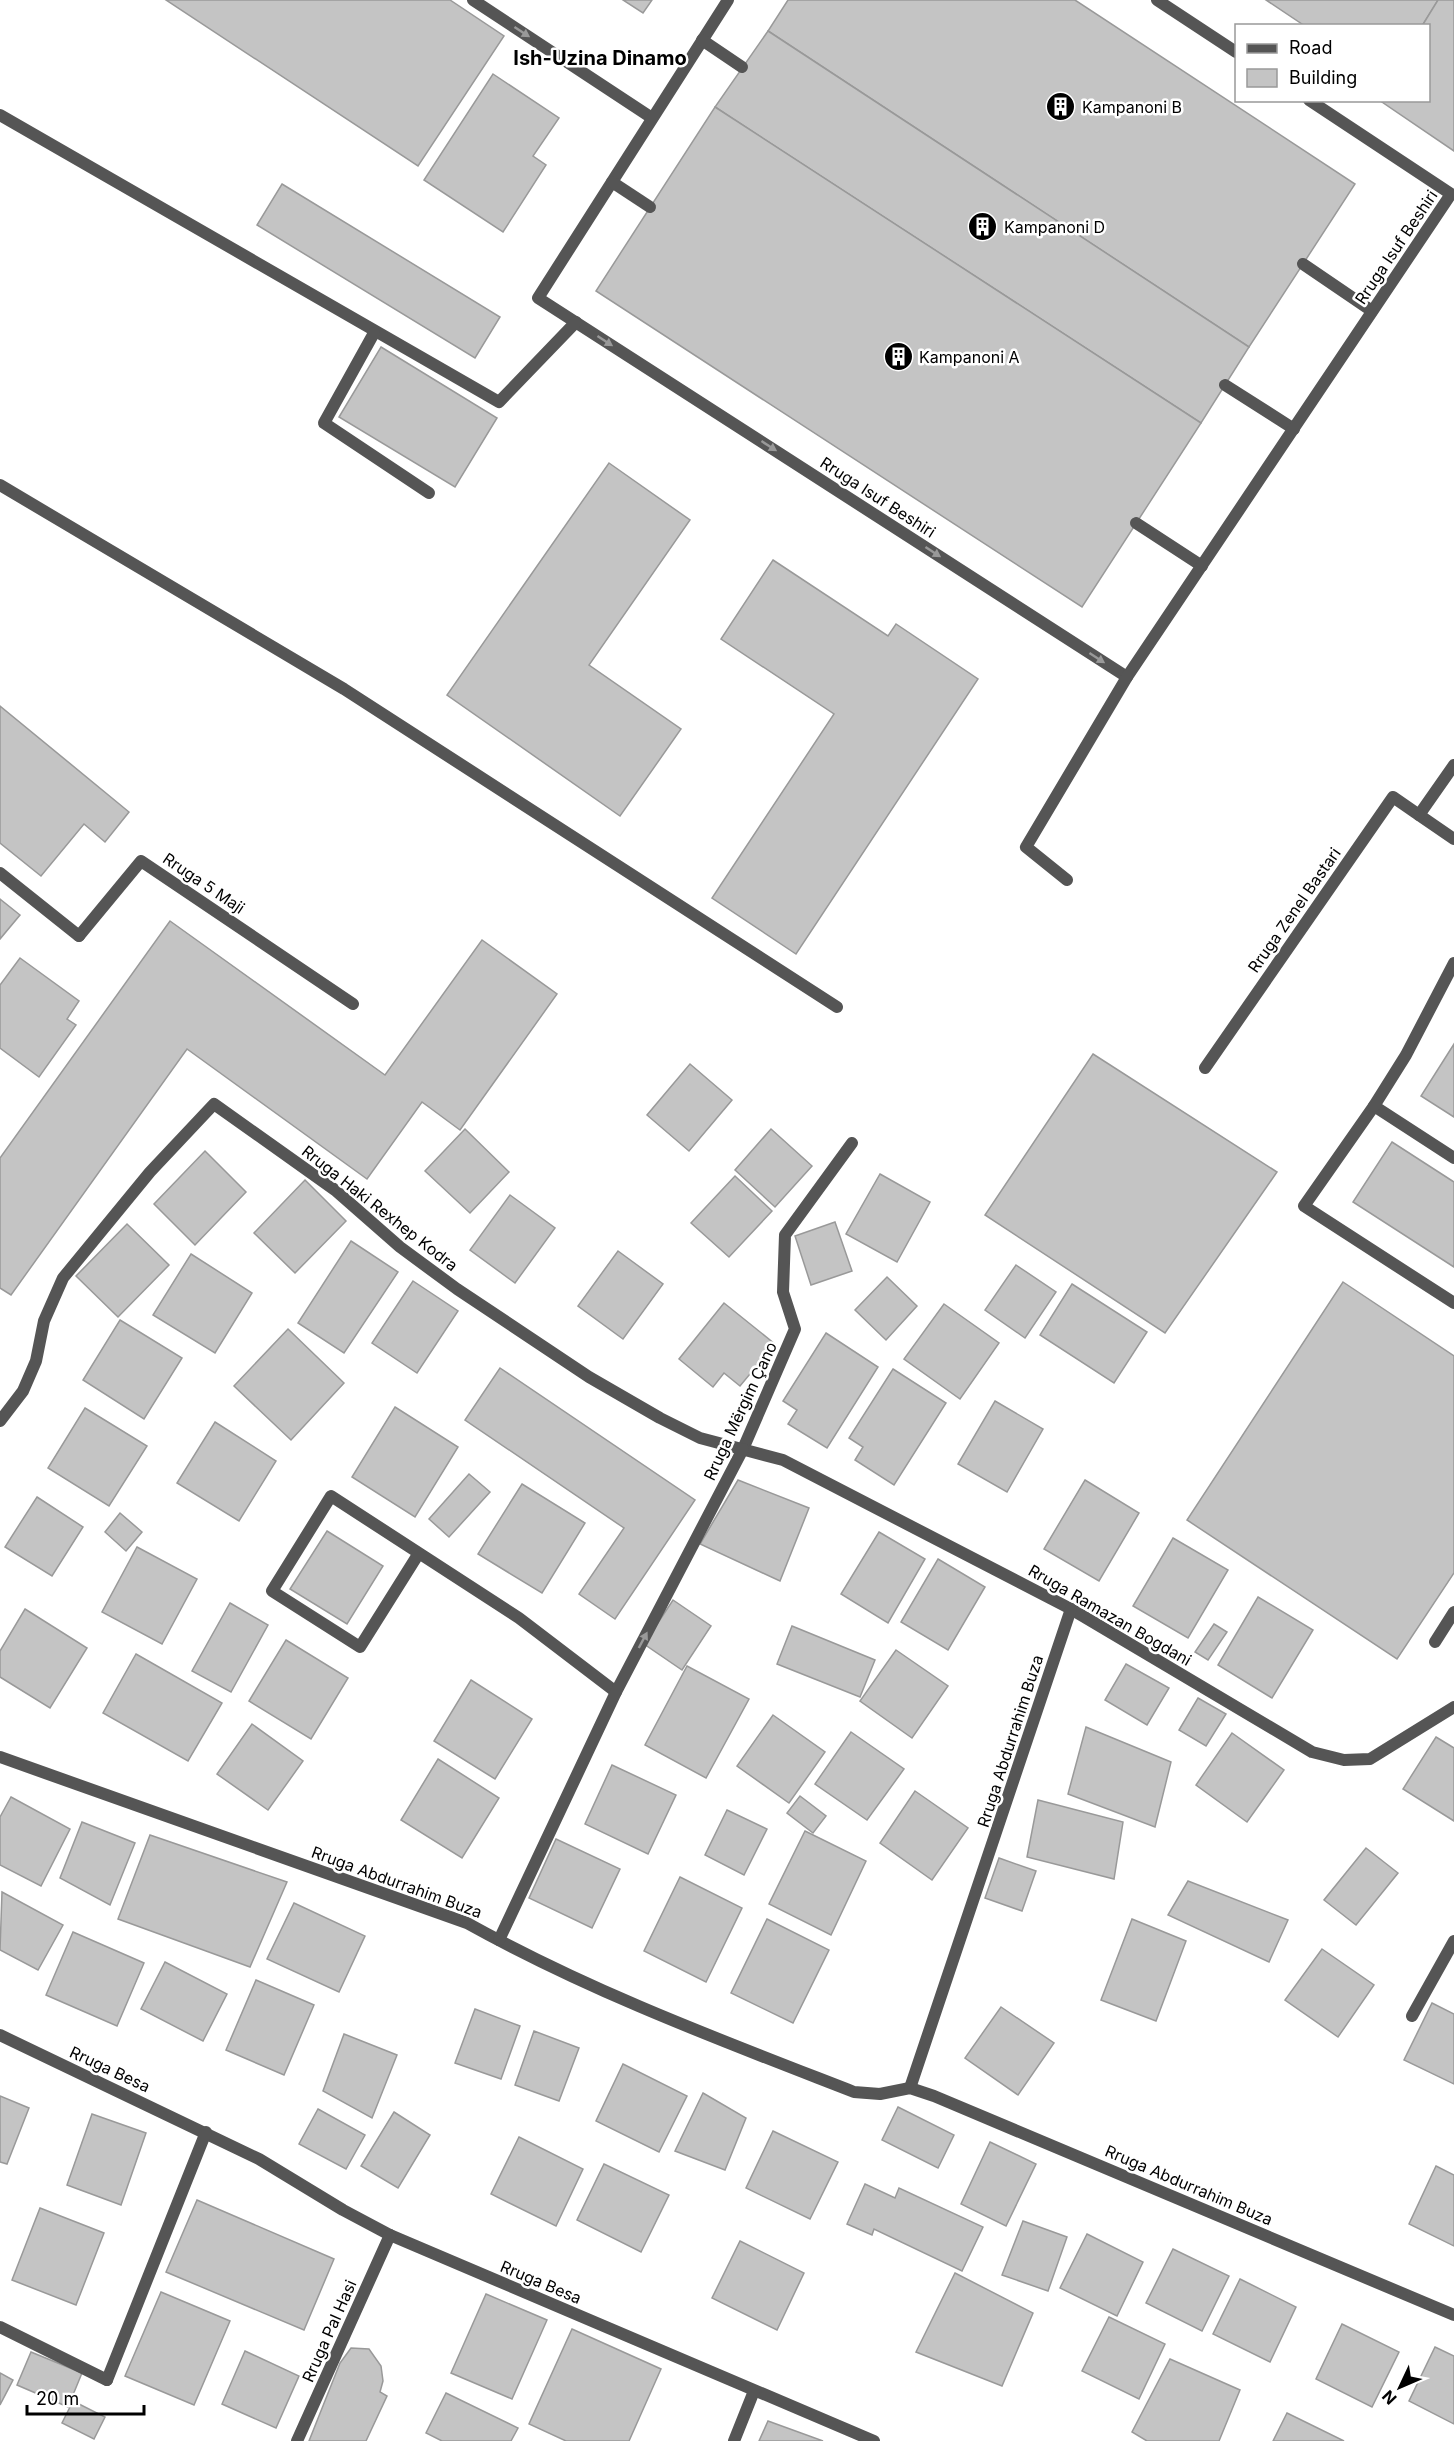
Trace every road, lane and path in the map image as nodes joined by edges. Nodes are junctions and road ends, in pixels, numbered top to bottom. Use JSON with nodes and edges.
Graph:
{"nodes":[{"id":1,"x":473,"y":0,"type":"edge"},
{"id":2,"x":728,"y":0,"type":"edge"},
{"id":3,"x":1157,"y":0,"type":"edge"},
{"id":4,"x":702,"y":40,"type":"junction"},
{"id":5,"x":1235,"y":51,"type":"edge"},
{"id":6,"x":742,"y":68,"type":"dead end"},
{"id":7,"x":1312,"y":102,"type":"edge"},
{"id":8,"x":0,"y":115,"type":"edge"},
{"id":9,"x":652,"y":118,"type":"junction"},
{"id":10,"x":612,"y":182,"type":"junction"},
{"id":11,"x":650,"y":207,"type":"dead end"},
{"id":12,"x":1303,"y":264,"type":"dead end"},
{"id":13,"x":1372,"y":311,"type":"junction"},
{"id":14,"x":576,"y":322,"type":"junction"},
{"id":15,"x":374,"y":333,"type":"junction"},
{"id":16,"x":1225,"y":385,"type":"dead end"},
{"id":17,"x":1294,"y":429,"type":"junction"},
{"id":18,"x":0,"y":485,"type":"edge"},
{"id":19,"x":429,"y":493,"type":"dead end"},
{"id":20,"x":1136,"y":523,"type":"dead end"},
{"id":21,"x":1202,"y":566,"type":"junction"},
{"id":22,"x":1127,"y":677,"type":"junction"},
{"id":23,"x":1454,"y":765,"type":"edge"},
{"id":24,"x":1419,"y":815,"type":"junction"},
{"id":25,"x":1454,"y":839,"type":"edge"},
{"id":26,"x":0,"y":873,"type":"edge"},
{"id":27,"x":1067,"y":880,"type":"dead end"},
{"id":28,"x":1454,"y":963,"type":"edge"},
{"id":29,"x":352,"y":1004,"type":"dead end"},
{"id":30,"x":837,"y":1007,"type":"dead end"},
{"id":31,"x":1205,"y":1068,"type":"dead end"},
{"id":32,"x":1374,"y":1106,"type":"junction"},
{"id":33,"x":852,"y":1143,"type":"dead end"},
{"id":34,"x":1454,"y":1158,"type":"edge"},
{"id":35,"x":1454,"y":1303,"type":"edge"},
{"id":36,"x":0,"y":1421,"type":"edge"},
{"id":37,"x":743,"y":1449,"type":"junction"},
{"id":38,"x":419,"y":1553,"type":"junction"},
{"id":39,"x":1071,"y":1609,"type":"junction"},
{"id":40,"x":1454,"y":1612,"type":"edge"},
{"id":41,"x":1435,"y":1642,"type":"dead end"},
{"id":42,"x":616,"y":1692,"type":"junction"},
{"id":43,"x":1454,"y":1707,"type":"edge"},
{"id":44,"x":0,"y":1757,"type":"edge"},
{"id":45,"x":499,"y":1940,"type":"junction"},
{"id":46,"x":1454,"y":1941,"type":"edge"},
{"id":47,"x":1412,"y":2016,"type":"dead end"},
{"id":48,"x":0,"y":2035,"type":"edge"},
{"id":49,"x":910,"y":2088,"type":"junction"},
{"id":50,"x":206,"y":2132,"type":"junction"},
{"id":51,"x":390,"y":2235,"type":"junction"},
{"id":52,"x":1454,"y":2315,"type":"edge"},
{"id":53,"x":0,"y":2327,"type":"edge"},
{"id":54,"x":754,"y":2391,"type":"junction"},
{"id":55,"x":297,"y":2441,"type":"edge"},
{"id":56,"x":734,"y":2441,"type":"edge"},
{"id":57,"x":874,"y":2441,"type":"edge"}],
"edges":[{"from":1,"to":9,"type":"street","one_way":true},
{"from":2,"to":4,"type":"street","name":"Rruga Isuf Beshiri"},
{"from":3,"to":5,"type":"street"},
{"from":4,"to":6,"type":"street"},
{"from":4,"to":9,"type":"street","name":"Rruga Isuf Beshiri"},
{"from":7,"to":13,"type":"street","name":"Rruga Isuf Beshiri"},
{"from":8,"to":15,"type":"street"},
{"from":9,"to":10,"type":"street","name":"Rruga Isuf Beshiri"},
{"from":10,"to":11,"type":"street"},
{"from":10,"to":14,"type":"street","name":"Rruga Isuf Beshiri"},
{"from":12,"to":13,"type":"street"},
{"from":13,"to":17,"type":"street","name":"Rruga Isuf Beshiri"},
{"from":14,"to":15,"type":"street"},
{"from":14,"to":22,"type":"street","name":"Rruga Isuf Beshiri","one_way":true},
{"from":15,"to":19,"type":"street"},
{"from":16,"to":17,"type":"street"},
{"from":17,"to":21,"type":"street","name":"Rruga Isuf Beshiri"},
{"from":18,"to":30,"type":"street"},
{"from":20,"to":21,"type":"street"},
{"from":21,"to":22,"type":"street","name":"Rruga Isuf Beshiri"},
{"from":22,"to":27,"type":"street"},
{"from":23,"to":24,"type":"street"},
{"from":24,"to":25,"type":"street","name":"Rruga Zenel Bastari"},
{"from":24,"to":31,"type":"street","name":"Rruga Zenel Bastari"},
{"from":26,"to":29,"type":"street","name":"Rruga 5 Maji"},
{"from":28,"to":32,"type":"street"},
{"from":32,"to":34,"type":"street"},
{"from":32,"to":35,"type":"street"},
{"from":33,"to":37,"type":"street","name":"Rruga Mërgim Çano"},
{"from":36,"to":37,"type":"street","name":"Rruga Haki Rexhep Kodra"},
{"from":37,"to":39,"type":"street","name":"Rruga Ramazan Bogdani"},
{"from":42,"to":37,"type":"street","name":"Rruga Mërgim Çano","one_way":true},
{"from":38,"to":38,"type":"street"},
{"from":38,"to":42,"type":"street"},
{"from":39,"to":43,"type":"street","name":"Rruga Ramazan Bogdani"},
{"from":39,"to":49,"type":"street","name":"Rruga Abdurrahim Buza"},
{"from":40,"to":41,"type":"street"},
{"from":42,"to":45,"type":"street","name":"Rruga Mërgim Çano"},
{"from":44,"to":45,"type":"street","name":"Rruga Abdurrahim Buza"},
{"from":45,"to":49,"type":"street","name":"Rruga Abdurrahim Buza"},
{"from":46,"to":47,"type":"street"},
{"from":48,"to":50,"type":"street","name":"Rruga Besa"},
{"from":49,"to":52,"type":"street","name":"Rruga Abdurrahim Buza"},
{"from":50,"to":51,"type":"street","name":"Rruga Besa"},
{"from":50,"to":53,"type":"street"},
{"from":51,"to":54,"type":"street","name":"Rruga Besa"},
{"from":51,"to":55,"type":"street","name":"Rruga Pal Hasi"},
{"from":54,"to":56,"type":"street"},
{"from":54,"to":57,"type":"street","name":"Rruga Besa"}]}
